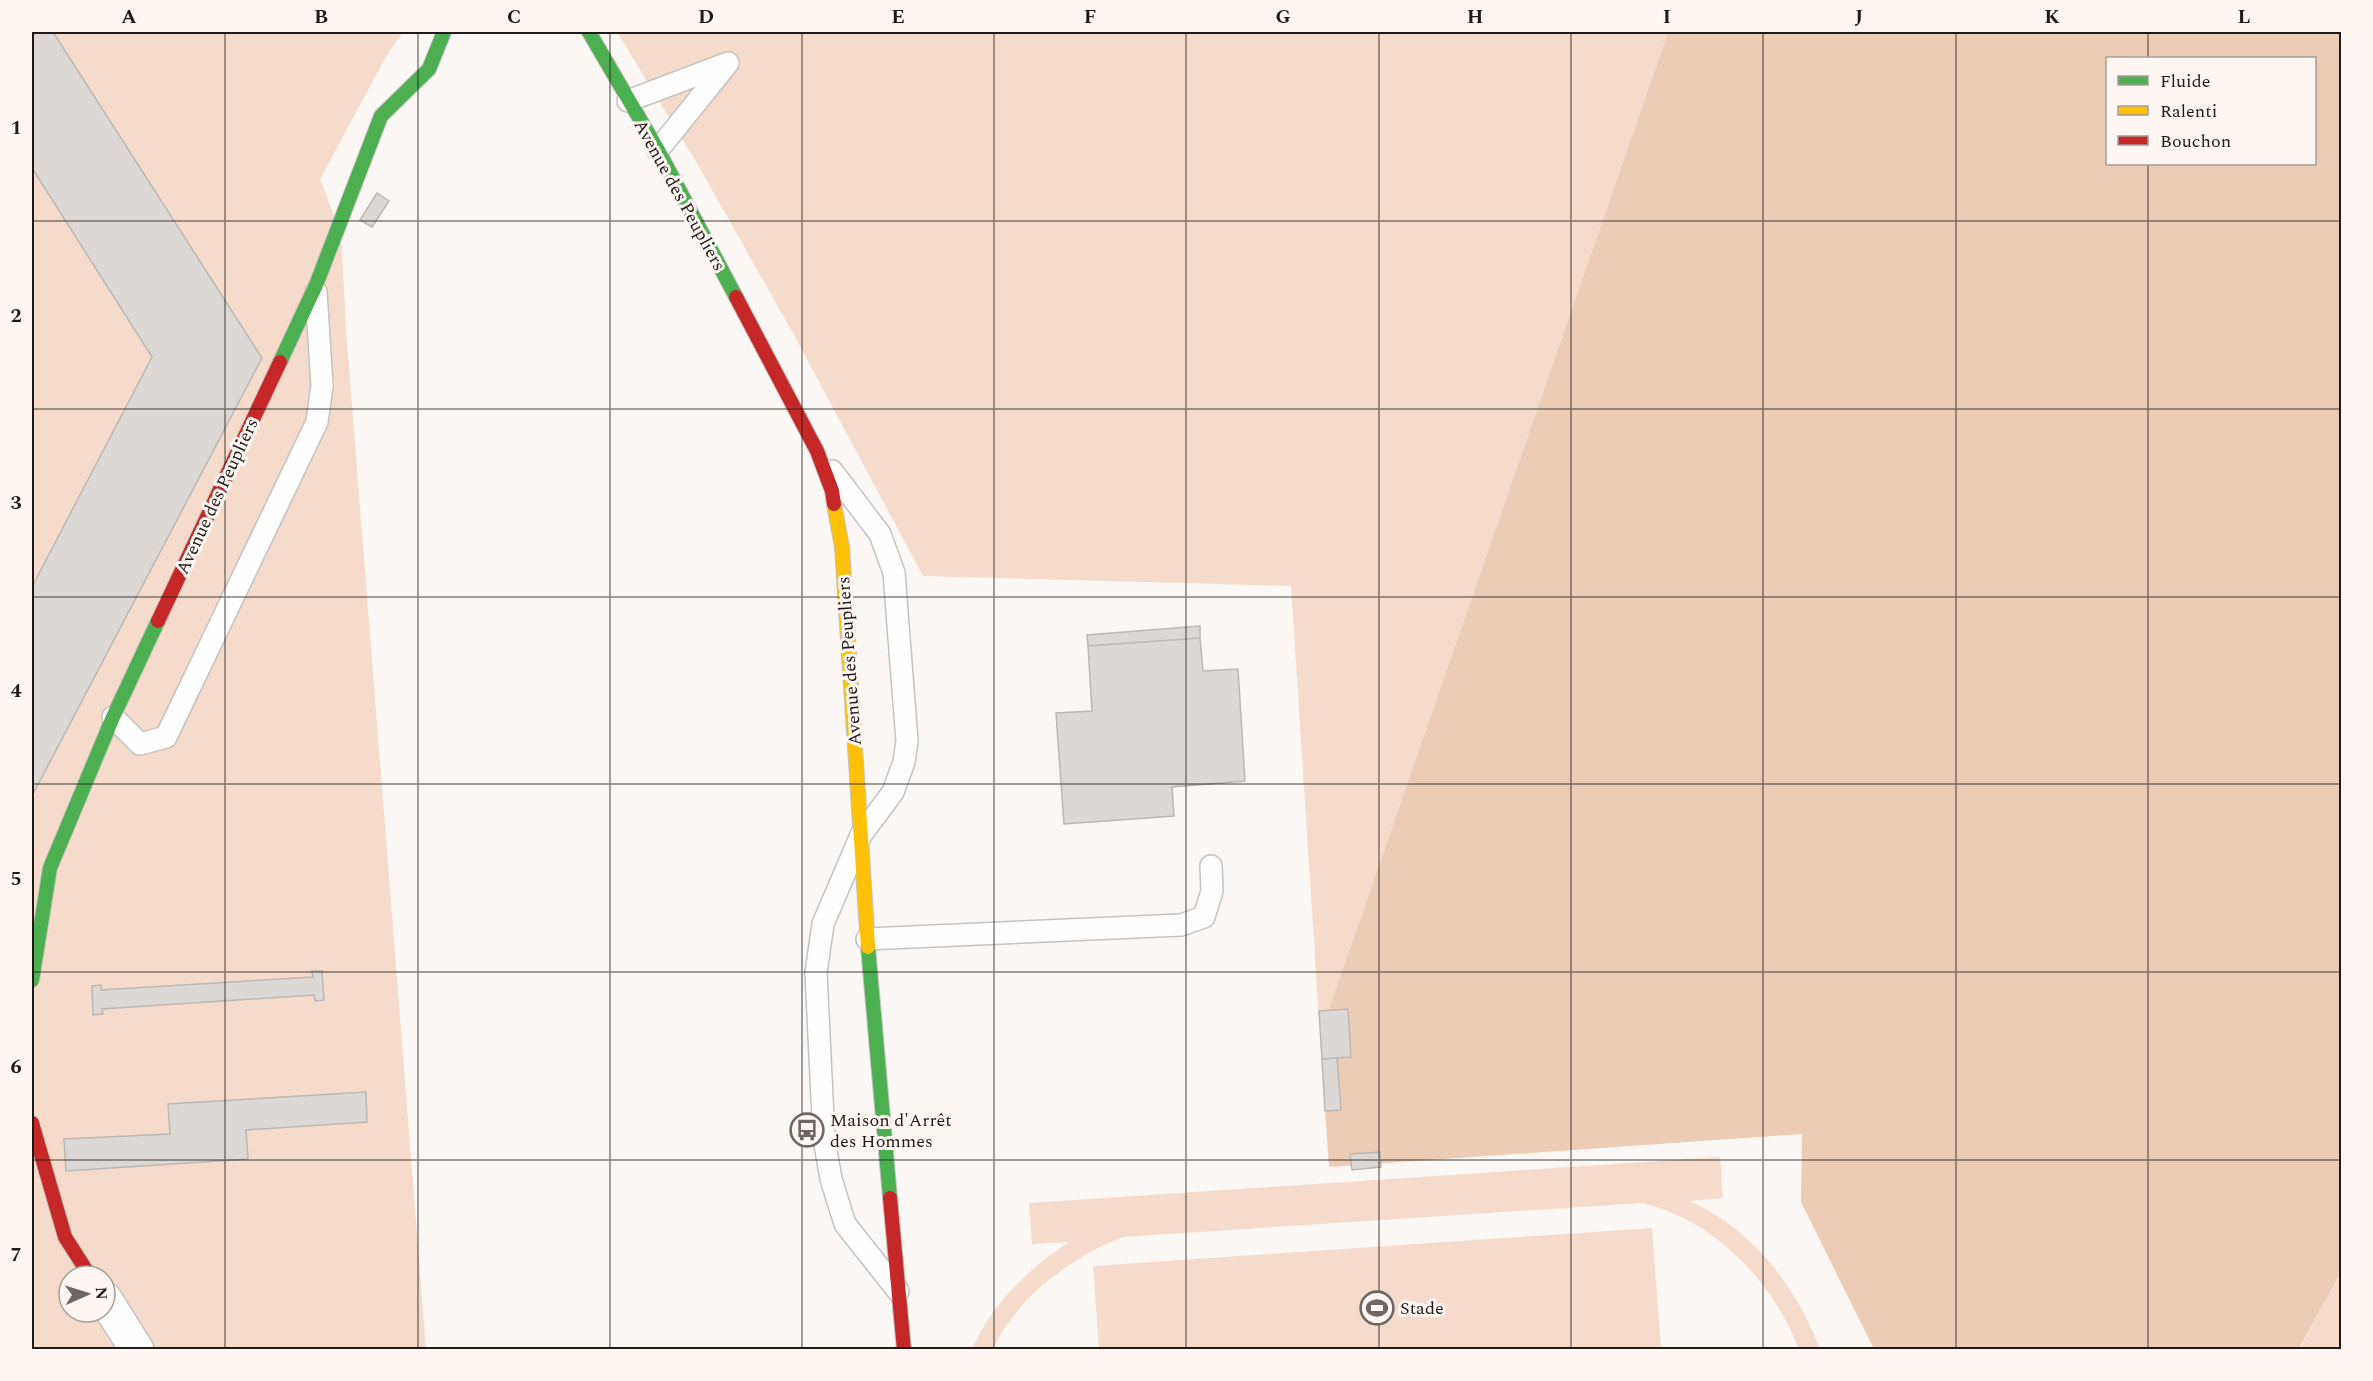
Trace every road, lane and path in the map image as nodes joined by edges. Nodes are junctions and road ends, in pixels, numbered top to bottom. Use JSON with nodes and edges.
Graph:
{"nodes":[{"id":1,"x":444,"y":32,"type":"edge"},
{"id":2,"x":589,"y":32,"type":"edge"},
{"id":3,"x":628,"y":101,"type":"junction"},
{"id":4,"x":658,"y":150,"type":"junction"},
{"id":5,"x":316,"y":285,"type":"junction"},
{"id":6,"x":817,"y":451,"type":"junction"},
{"id":7,"x":113,"y":717,"type":"junction"},
{"id":8,"x":861,"y":835,"type":"junction"},
{"id":9,"x":1211,"y":866,"type":"dead end"},
{"id":10,"x":867,"y":939,"type":"junction"},
{"id":11,"x":32,"y":980,"type":"edge"},
{"id":12,"x":32,"y":1123,"type":"edge"},
{"id":13,"x":82,"y":1264,"type":"edge"},
{"id":14,"x":900,"y":1293,"type":"junction"},
{"id":15,"x":117,"y":1318,"type":"edge"},
{"id":16,"x":137,"y":1350,"type":"edge"},
{"id":17,"x":904,"y":1350,"type":"edge"}],
"edges":[{"from":1,"to":5,"type":"street","name":"Avenue des Peupliers"},
{"from":2,"to":3,"type":"street","name":"Avenue des Peupliers"},
{"from":3,"to":4,"type":"street","name":"Avenue des Peupliers"},
{"from":3,"to":4,"type":"lane"},
{"from":4,"to":6,"type":"street","name":"Avenue des Peupliers"},
{"from":5,"to":7,"type":"street","name":"Avenue des Peupliers"},
{"from":5,"to":7,"type":"lane"},
{"from":6,"to":8,"type":"street","name":"Avenue des Peupliers"},
{"from":6,"to":8,"type":"lane"},
{"from":7,"to":11,"type":"street","name":"Avenue des Peupliers"},
{"from":8,"to":10,"type":"street","name":"Avenue des Peupliers"},
{"from":8,"to":14,"type":"lane"},
{"from":9,"to":10,"type":"lane"},
{"from":10,"to":14,"type":"street","name":"Avenue des Peupliers"},
{"from":12,"to":13,"type":"street"},
{"from":14,"to":17,"type":"street","name":"Avenue des Peupliers"},
{"from":15,"to":16,"type":"street"}]}
